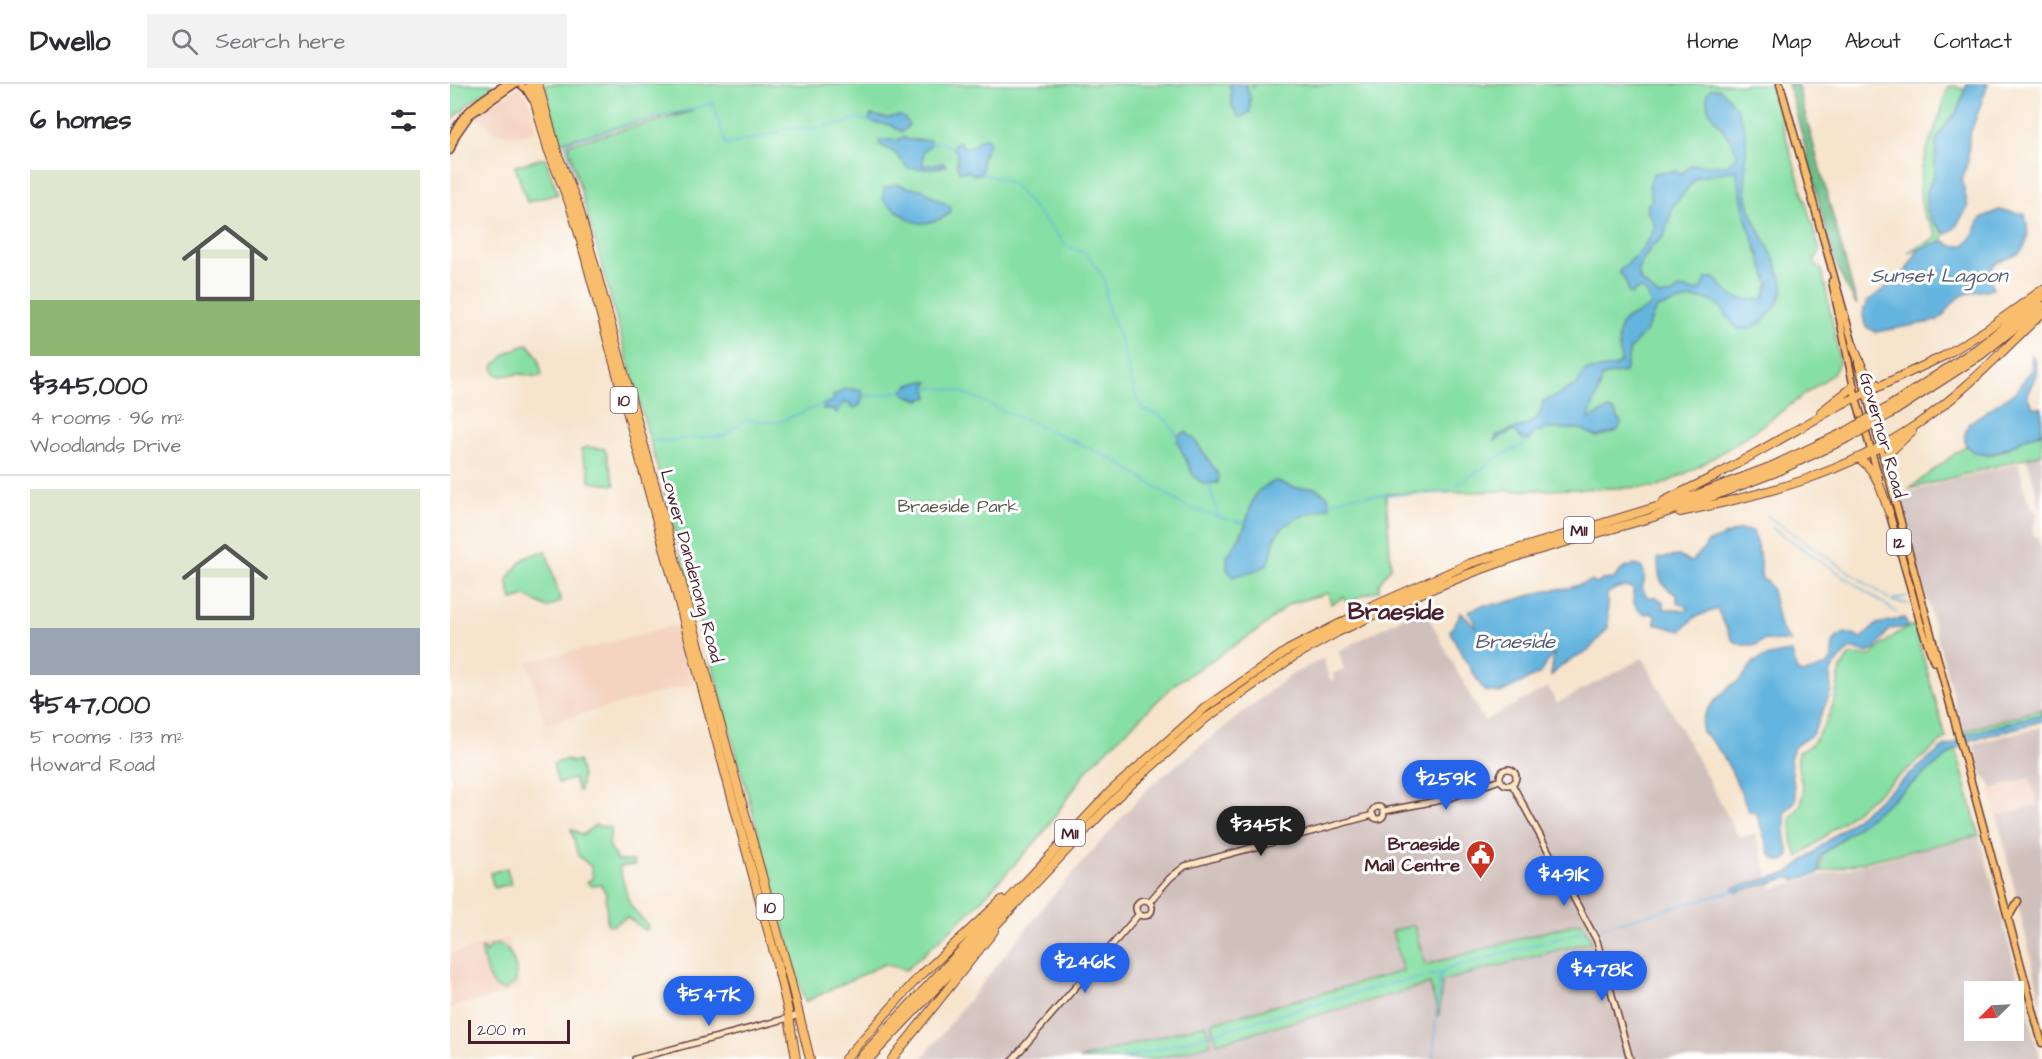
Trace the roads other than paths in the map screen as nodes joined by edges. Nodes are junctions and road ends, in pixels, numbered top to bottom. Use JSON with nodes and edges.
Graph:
{"nodes":[{"id":1,"x":516,"y":84,"type":"edge"},
{"id":2,"x":520,"y":84,"type":"edge"},
{"id":3,"x":530,"y":84,"type":"edge"},
{"id":4,"x":538,"y":84,"type":"edge"},
{"id":5,"x":1780,"y":84,"type":"edge"},
{"id":6,"x":504,"y":85,"type":"edge"},
{"id":7,"x":536,"y":107,"type":"junction"},
{"id":8,"x":450,"y":141,"type":"edge"},
{"id":9,"x":450,"y":151,"type":"edge"},
{"id":10,"x":1827,"y":254,"type":"junction"},
{"id":11,"x":2042,"y":290,"type":"edge"},
{"id":12,"x":2042,"y":297,"type":"edge"},
{"id":13,"x":2042,"y":306,"type":"edge"},
{"id":14,"x":2042,"y":314,"type":"edge"},
{"id":15,"x":1853,"y":345,"type":"junction"},
{"id":16,"x":1880,"y":386,"type":"junction"},
{"id":17,"x":1853,"y":387,"type":"junction"},
{"id":18,"x":1866,"y":393,"type":"junction"},
{"id":19,"x":1856,"y":398,"type":"junction"},
{"id":20,"x":1889,"y":411,"type":"junction"},
{"id":21,"x":1809,"y":422,"type":"junction"},
{"id":22,"x":1919,"y":423,"type":"junction"},
{"id":23,"x":1881,"y":446,"type":"junction"},
{"id":24,"x":1871,"y":451,"type":"junction"},
{"id":25,"x":1858,"y":458,"type":"junction"},
{"id":26,"x":1885,"y":459,"type":"junction"},
{"id":27,"x":1889,"y":512,"type":"junction"},
{"id":28,"x":1649,"y":514,"type":"junction"},
{"id":29,"x":1314,"y":641,"type":"junction"},
{"id":30,"x":1946,"y":690,"type":"junction"},
{"id":31,"x":1500,"y":780,"type":"junction"},
{"id":32,"x":1512,"y":784,"type":"junction"},
{"id":33,"x":1111,"y":790,"type":"junction"},
{"id":34,"x":1028,"y":889,"type":"junction"},
{"id":35,"x":2018,"y":901,"type":"dead end"},
{"id":36,"x":1150,"y":902,"type":"junction"},
{"id":37,"x":1139,"y":914,"type":"junction"},
{"id":38,"x":2008,"y":918,"type":"junction"},
{"id":39,"x":790,"y":1017,"type":"junction"},
{"id":40,"x":801,"y":1018,"type":"junction"},
{"id":41,"x":2042,"y":1043,"type":"edge"},
{"id":42,"x":635,"y":1059,"type":"edge"},
{"id":43,"x":796,"y":1059,"type":"edge"},
{"id":44,"x":810,"y":1059,"type":"edge"},
{"id":45,"x":815,"y":1059,"type":"edge"},
{"id":46,"x":845,"y":1059,"type":"edge"},
{"id":47,"x":859,"y":1059,"type":"edge"},
{"id":48,"x":869,"y":1059,"type":"edge"},
{"id":49,"x":892,"y":1059,"type":"edge"},
{"id":50,"x":1013,"y":1059,"type":"edge"},
{"id":51,"x":1630,"y":1059,"type":"edge"}],
"edges":[{"from":1,"to":9,"type":"main road"},
{"from":2,"to":7,"type":"main road"},
{"from":3,"to":7,"type":"highway","name":"Lower Dandenong Road","number":"10"},
{"from":4,"to":40,"type":"highway","name":"Lower Dandenong Road","number":"10"},
{"from":5,"to":10,"type":"main road","name":"Governor Road","number":"12"},
{"from":6,"to":8,"type":"main road"},
{"from":7,"to":39,"type":"highway","name":"Lower Dandenong Road","number":"10"},
{"from":10,"to":15,"type":"main road","name":"Governor Road","number":"12"},
{"from":10,"to":17,"type":"main road","name":"Governor Road","number":"12"},
{"from":11,"to":16,"type":"highway"},
{"from":12,"to":20,"type":"highway","number":"M11"},
{"from":13,"to":20,"type":"highway","number":"M11"},
{"from":14,"to":22,"type":"highway"},
{"from":15,"to":16,"type":"highway"},
{"from":15,"to":18,"type":"main road","name":"Governor Road","number":"12"},
{"from":16,"to":18,"type":"highway"},
{"from":17,"to":19,"type":"main road","name":"Governor Road","number":"12"},
{"from":17,"to":21,"type":"highway"},
{"from":18,"to":19,"type":"highway"},
{"from":18,"to":23,"type":"main road","name":"Governor Road","number":"12"},
{"from":19,"to":21,"type":"highway"},
{"from":19,"to":24,"type":"main road","name":"Governor Road","number":"12"},
{"from":20,"to":28,"type":"highway","number":"M11","bridge":true},
{"from":21,"to":28,"type":"highway"},
{"from":22,"to":23,"type":"highway"},
{"from":22,"to":26,"type":"highway"},
{"from":23,"to":24,"type":"highway"},
{"from":23,"to":26,"type":"main road","name":"Governor Road","number":"12"},
{"from":24,"to":25,"type":"highway"},
{"from":24,"to":27,"type":"main road","name":"Governor Road","number":"12"},
{"from":25,"to":27,"type":"highway"},
{"from":25,"to":28,"type":"highway"},
{"from":26,"to":30,"type":"main road","name":"Governor Road","number":"12"},
{"from":27,"to":30,"type":"main road","name":"Governor Road","number":"12"},
{"from":28,"to":29,"type":"highway","number":"M11"},
{"from":29,"to":33,"type":"highway","number":"M11"},
{"from":29,"to":34,"type":"highway","number":"M11"},
{"from":30,"to":38,"type":"main road","name":"Governor Road","number":"12"},
{"from":31,"to":32,"type":"street"},
{"from":31,"to":32,"type":"street"},
{"from":31,"to":36,"type":"street"},
{"from":32,"to":51,"type":"street"},
{"from":33,"to":46,"type":"highway"},
{"from":33,"to":47,"type":"highway","number":"M11"},
{"from":34,"to":48,"type":"highway","number":"M11"},
{"from":34,"to":49,"type":"highway"},
{"from":35,"to":38,"type":"main road"},
{"from":36,"to":37,"type":"street"},
{"from":36,"to":37,"type":"street"},
{"from":37,"to":50,"type":"street"},
{"from":38,"to":41,"type":"main road","name":"Governor Road","number":"12"},
{"from":39,"to":40,"type":"street"},
{"from":39,"to":42,"type":"street"},
{"from":39,"to":43,"type":"highway","name":"Lower Dandenong Road","number":"10"},
{"from":40,"to":44,"type":"highway","name":"Lower Dandenong Road","number":"10"},
{"from":40,"to":45,"type":"highway"}]}
